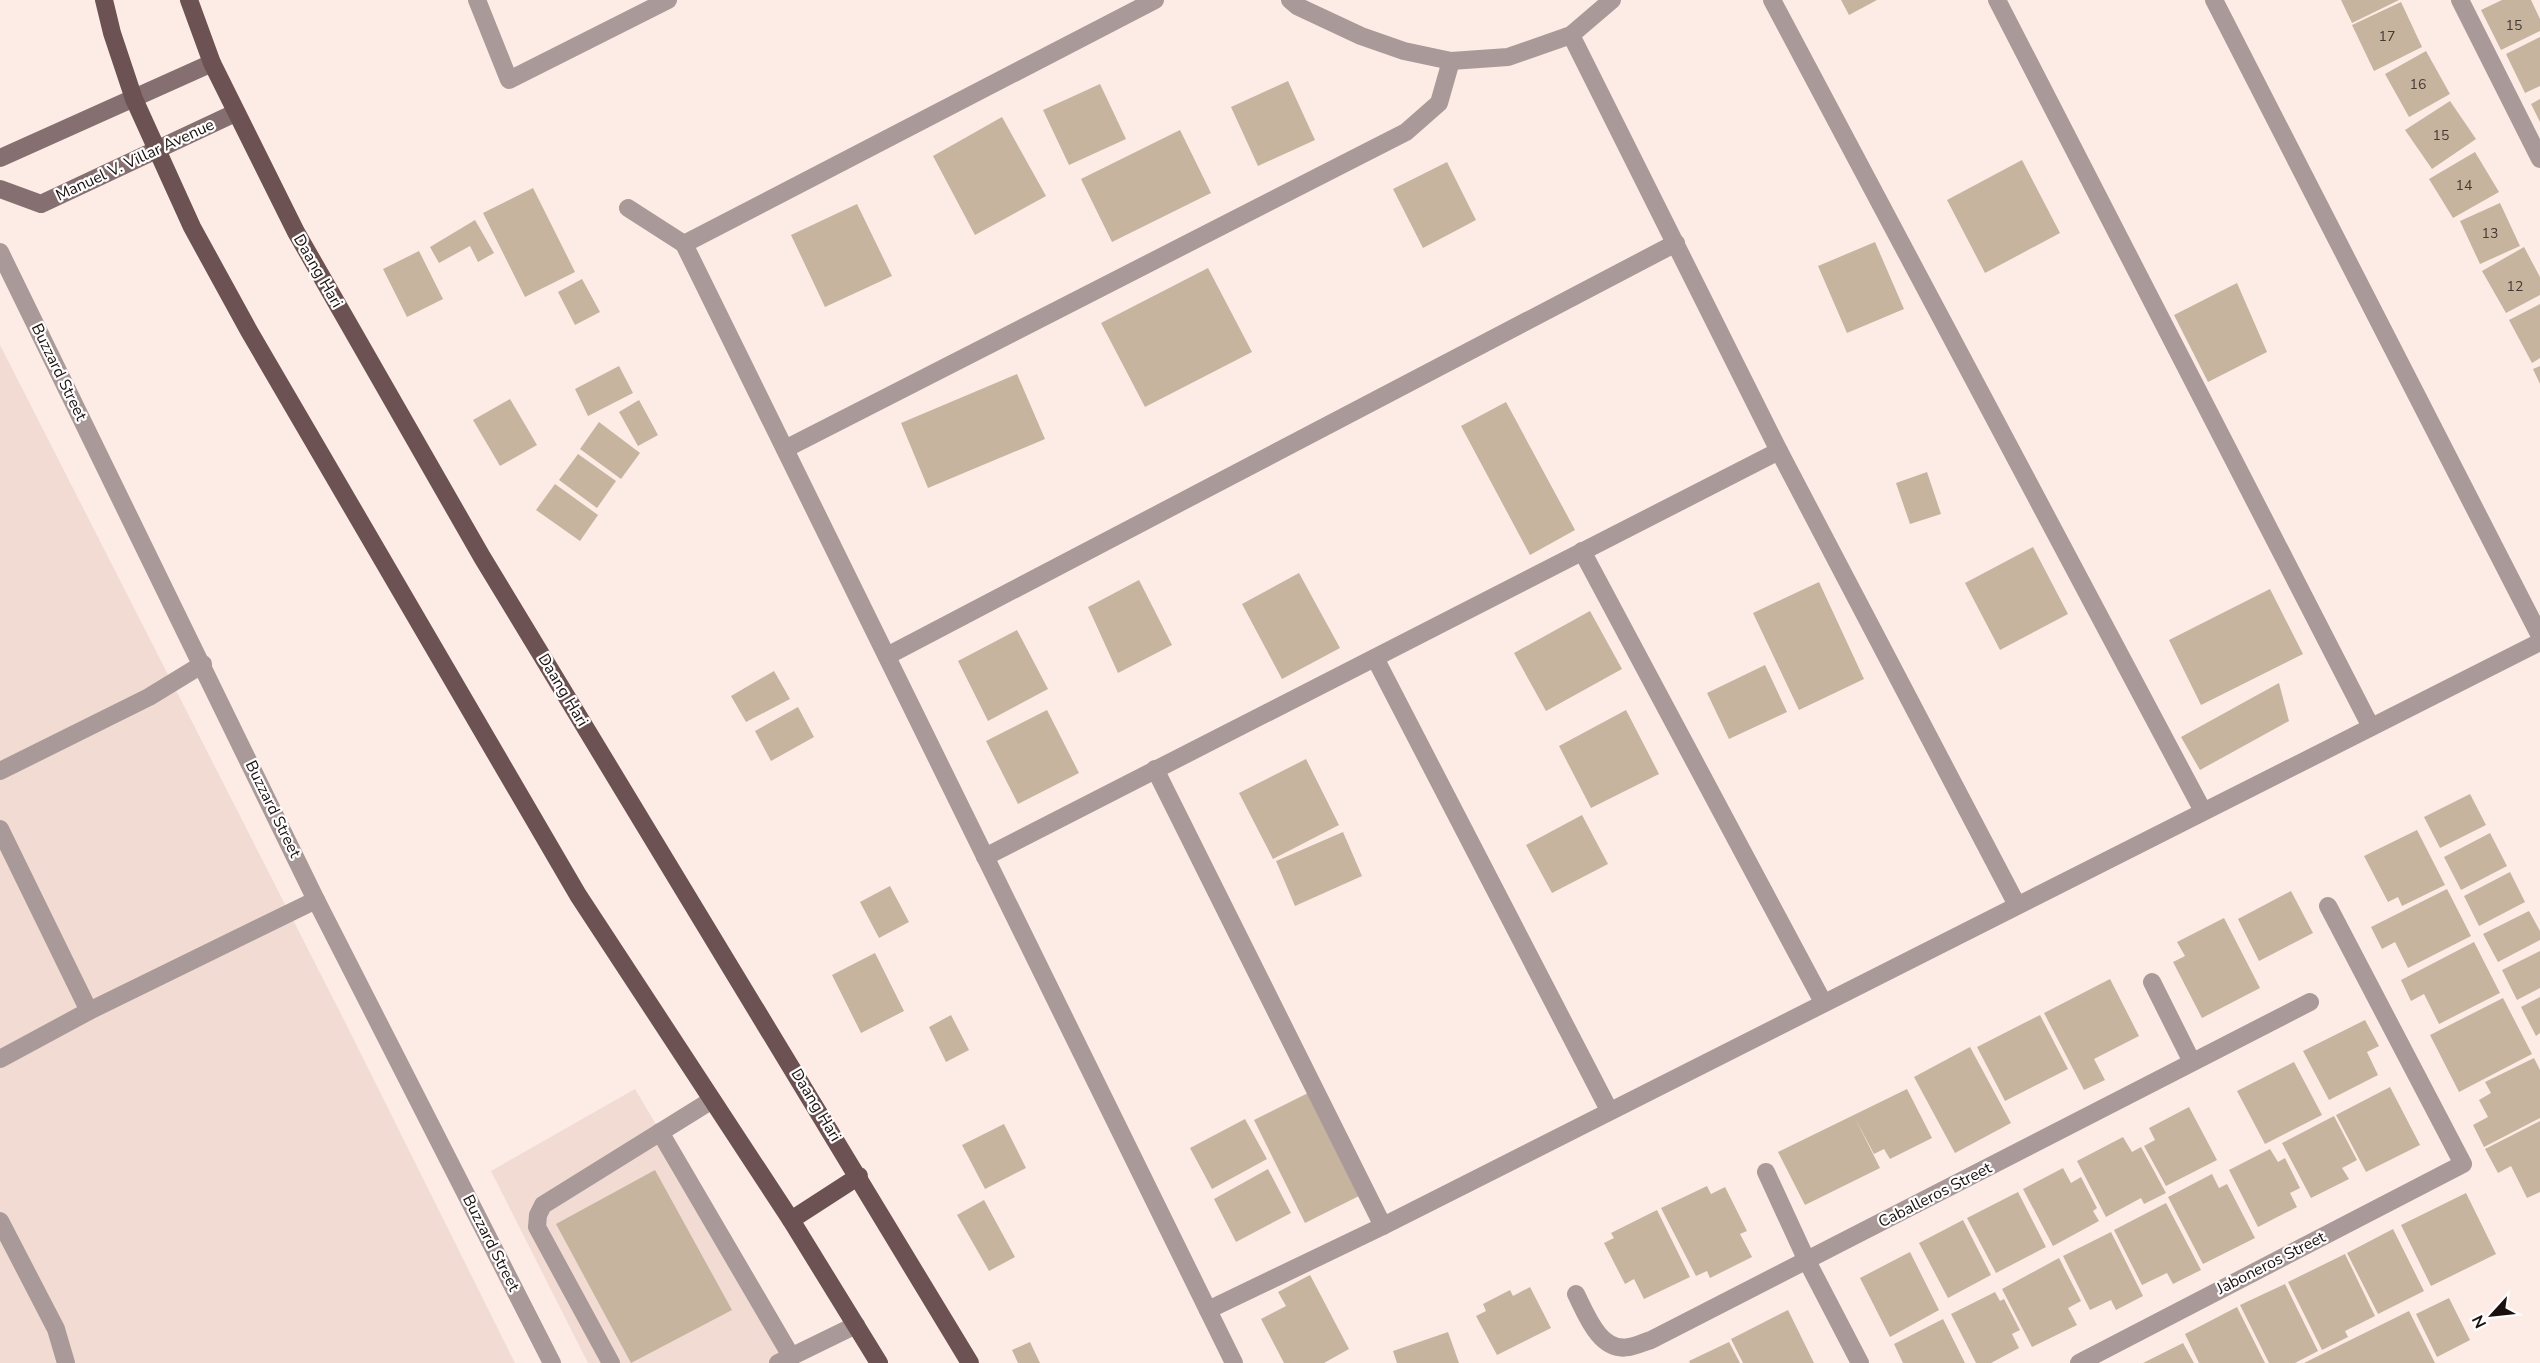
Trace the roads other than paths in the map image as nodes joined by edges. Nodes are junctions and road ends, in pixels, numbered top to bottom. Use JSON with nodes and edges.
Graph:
{"nodes":[{"id":1,"x":104,"y":0,"type":"edge"},
{"id":2,"x":189,"y":0,"type":"edge"},
{"id":3,"x":477,"y":0,"type":"edge"},
{"id":4,"x":668,"y":0,"type":"edge"},
{"id":5,"x":1155,"y":0,"type":"edge"},
{"id":6,"x":1290,"y":0,"type":"edge"},
{"id":7,"x":1612,"y":0,"type":"edge"},
{"id":8,"x":1772,"y":0,"type":"edge"},
{"id":9,"x":1997,"y":0,"type":"edge"},
{"id":10,"x":2214,"y":0,"type":"edge"},
{"id":11,"x":2460,"y":0,"type":"edge"},
{"id":12,"x":1571,"y":35,"type":"junction"},
{"id":13,"x":1451,"y":61,"type":"junction"},
{"id":14,"x":212,"y":63,"type":"junction"},
{"id":15,"x":134,"y":99,"type":"junction"},
{"id":16,"x":235,"y":113,"type":"junction"},
{"id":17,"x":157,"y":150,"type":"junction"},
{"id":18,"x":0,"y":158,"type":"edge"},
{"id":19,"x":2540,"y":159,"type":"edge"},
{"id":20,"x":0,"y":189,"type":"edge"},
{"id":21,"x":628,"y":208,"type":"dead end"},
{"id":22,"x":1676,"y":243,"type":"junction"},
{"id":23,"x":684,"y":244,"type":"junction"},
{"id":24,"x":0,"y":252,"type":"edge"},
{"id":25,"x":785,"y":449,"type":"junction"},
{"id":26,"x":1779,"y":451,"type":"junction"},
{"id":27,"x":1582,"y":551,"type":"junction"},
{"id":28,"x":2540,"y":636,"type":"edge"},
{"id":29,"x":2540,"y":642,"type":"edge"},
{"id":30,"x":887,"y":656,"type":"junction"},
{"id":31,"x":1375,"y":658,"type":"junction"},
{"id":32,"x":203,"y":664,"type":"junction"},
{"id":33,"x":2371,"y":727,"type":"junction"},
{"id":34,"x":1155,"y":769,"type":"junction"},
{"id":35,"x":0,"y":771,"type":"edge"},
{"id":36,"x":2203,"y":811,"type":"junction"},
{"id":37,"x":0,"y":829,"type":"edge"},
{"id":38,"x":984,"y":856,"type":"junction"},
{"id":39,"x":316,"y":900,"type":"junction"},
{"id":40,"x":2017,"y":905,"type":"junction"},
{"id":41,"x":2328,"y":906,"type":"dead end"},
{"id":42,"x":2152,"y":982,"type":"dead end"},
{"id":43,"x":1823,"y":1002,"type":"junction"},
{"id":44,"x":2310,"y":1002,"type":"dead end"},
{"id":45,"x":89,"y":1011,"type":"junction"},
{"id":46,"x":0,"y":1059,"type":"edge"},
{"id":47,"x":2192,"y":1062,"type":"junction"},
{"id":48,"x":712,"y":1100,"type":"junction"},
{"id":49,"x":1609,"y":1110,"type":"junction"},
{"id":50,"x":660,"y":1132,"type":"junction"},
{"id":51,"x":1766,"y":1172,"type":"dead end"},
{"id":52,"x":859,"y":1176,"type":"junction"},
{"id":53,"x":791,"y":1220,"type":"junction"},
{"id":54,"x":0,"y":1221,"type":"edge"},
{"id":55,"x":1383,"y":1226,"type":"junction"},
{"id":56,"x":1808,"y":1261,"type":"junction"},
{"id":57,"x":1576,"y":1294,"type":"dead end"},
{"id":58,"x":1208,"y":1310,"type":"junction"},
{"id":59,"x":856,"y":1324,"type":"junction"},
{"id":60,"x":785,"y":1360,"type":"edge"},
{"id":61,"x":66,"y":1363,"type":"edge"},
{"id":62,"x":552,"y":1363,"type":"edge"},
{"id":63,"x":611,"y":1363,"type":"edge"},
{"id":64,"x":879,"y":1363,"type":"edge"},
{"id":65,"x":970,"y":1363,"type":"edge"},
{"id":66,"x":1234,"y":1363,"type":"edge"},
{"id":67,"x":1860,"y":1363,"type":"edge"},
{"id":68,"x":2079,"y":1363,"type":"edge"}],
"edges":[{"from":1,"to":15,"type":"main road"},
{"from":2,"to":14,"type":"main road","name":"Daang Hari"},
{"from":3,"to":4,"type":"street"},
{"from":5,"to":23,"type":"street"},
{"from":6,"to":13,"type":"street"},
{"from":7,"to":12,"type":"street"},
{"from":8,"to":36,"type":"street"},
{"from":9,"to":33,"type":"street"},
{"from":10,"to":28,"type":"street"},
{"from":11,"to":19,"type":"street"},
{"from":12,"to":13,"type":"street"},
{"from":12,"to":22,"type":"street"},
{"from":13,"to":25,"type":"street"},
{"from":14,"to":15,"type":"street"},
{"from":14,"to":16,"type":"main road","name":"Daang Hari"},
{"from":15,"to":17,"type":"main road"},
{"from":15,"to":18,"type":"street"},
{"from":16,"to":17,"type":"street","name":"Manuel V. Villar Avenue"},
{"from":16,"to":52,"type":"main road","name":"Daang Hari"},
{"from":17,"to":20,"type":"street","name":"Manuel V. Villar Avenue"},
{"from":17,"to":48,"type":"main road"},
{"from":21,"to":23,"type":"street"},
{"from":22,"to":26,"type":"street"},
{"from":22,"to":30,"type":"street"},
{"from":23,"to":25,"type":"street"},
{"from":24,"to":32,"type":"street","name":"Buzzard Street"},
{"from":25,"to":30,"type":"street"},
{"from":26,"to":27,"type":"street"},
{"from":26,"to":40,"type":"street"},
{"from":27,"to":31,"type":"street"},
{"from":27,"to":43,"type":"street"},
{"from":29,"to":33,"type":"street"},
{"from":30,"to":38,"type":"street"},
{"from":31,"to":34,"type":"street"},
{"from":31,"to":49,"type":"street"},
{"from":32,"to":35,"type":"street"},
{"from":32,"to":39,"type":"street","name":"Buzzard Street"},
{"from":33,"to":36,"type":"street"},
{"from":34,"to":38,"type":"street"},
{"from":34,"to":55,"type":"street"},
{"from":36,"to":40,"type":"street"},
{"from":37,"to":45,"type":"street"},
{"from":38,"to":58,"type":"street"},
{"from":39,"to":45,"type":"street"},
{"from":39,"to":62,"type":"street","name":"Buzzard Street"},
{"from":40,"to":43,"type":"street"},
{"from":41,"to":68,"type":"street","name":"Jaboneros Street"},
{"from":42,"to":47,"type":"street"},
{"from":43,"to":49,"type":"street"},
{"from":44,"to":47,"type":"street","name":"Caballeros Street"},
{"from":45,"to":46,"type":"street"},
{"from":47,"to":56,"type":"street","name":"Caballeros Street"},
{"from":48,"to":50,"type":"street"},
{"from":48,"to":53,"type":"main road"},
{"from":49,"to":55,"type":"street"},
{"from":50,"to":60,"type":"street"},
{"from":50,"to":63,"type":"street"},
{"from":51,"to":56,"type":"street"},
{"from":52,"to":53,"type":"main road"},
{"from":52,"to":65,"type":"main road","name":"Daang Hari"},
{"from":53,"to":59,"type":"main road"},
{"from":54,"to":61,"type":"street"},
{"from":55,"to":58,"type":"street"},
{"from":56,"to":57,"type":"street","name":"Caballeros Street"},
{"from":56,"to":67,"type":"street"},
{"from":58,"to":66,"type":"street"},
{"from":59,"to":60,"type":"street"},
{"from":59,"to":64,"type":"main road"}]}
